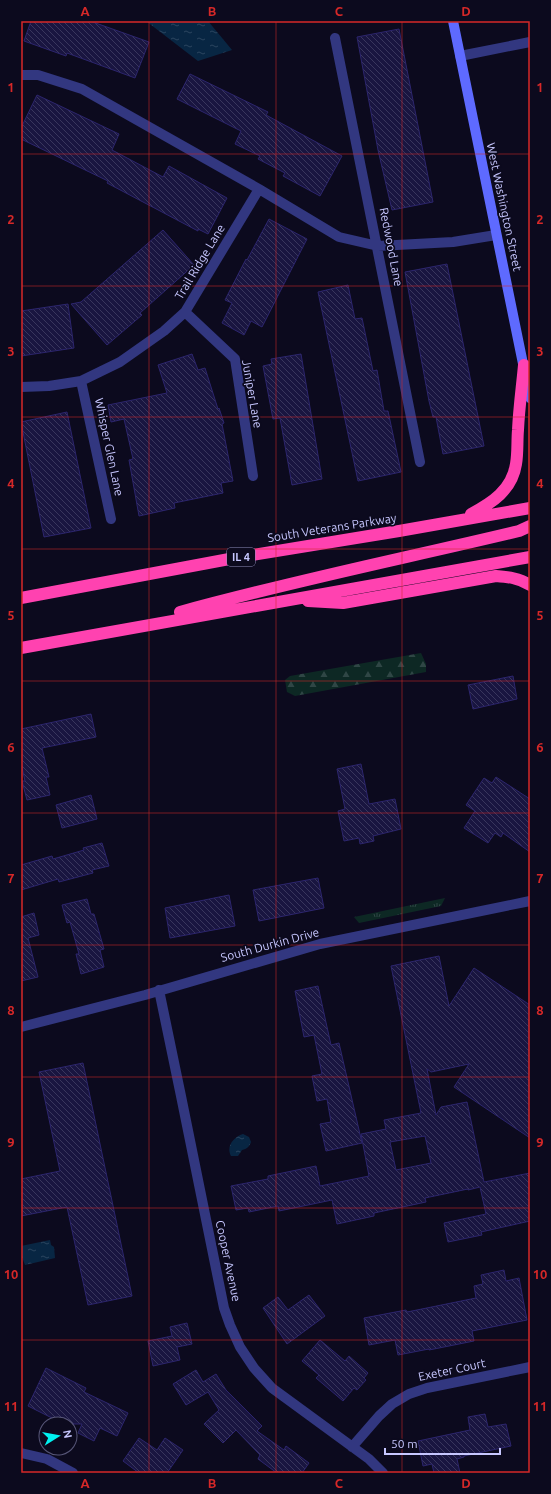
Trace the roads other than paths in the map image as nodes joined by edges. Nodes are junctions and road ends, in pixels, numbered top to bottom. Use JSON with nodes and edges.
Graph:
{"nodes":[{"id":1,"x":453,"y":21,"type":"edge"},
{"id":2,"x":335,"y":38,"type":"dead end"},
{"id":3,"x":530,"y":42,"type":"edge"},
{"id":4,"x":460,"y":56,"type":"junction"},
{"id":5,"x":21,"y":75,"type":"edge"},
{"id":6,"x":259,"y":189,"type":"junction"},
{"id":7,"x":496,"y":235,"type":"junction"},
{"id":8,"x":378,"y":246,"type":"junction"},
{"id":9,"x":185,"y":312,"type":"junction"},
{"id":10,"x":524,"y":365,"type":"junction"},
{"id":11,"x":81,"y":381,"type":"junction"},
{"id":12,"x":21,"y":387,"type":"edge"},
{"id":13,"x":530,"y":398,"type":"edge"},
{"id":14,"x":420,"y":462,"type":"dead end"},
{"id":15,"x":253,"y":476,"type":"dead end"},
{"id":16,"x":530,"y":508,"type":"edge"},
{"id":17,"x":111,"y":519,"type":"dead end"},
{"id":18,"x":461,"y":520,"type":"junction"},
{"id":19,"x":530,"y":526,"type":"edge"},
{"id":20,"x":530,"y":557,"type":"edge"},
{"id":21,"x":530,"y":585,"type":"edge"},
{"id":22,"x":21,"y":598,"type":"edge"},
{"id":23,"x":289,"y":600,"type":"junction"},
{"id":24,"x":110,"y":632,"type":"junction"},
{"id":25,"x":21,"y":648,"type":"edge"},
{"id":26,"x":530,"y":901,"type":"edge"},
{"id":27,"x":159,"y":990,"type":"junction"},
{"id":28,"x":21,"y":1027,"type":"edge"},
{"id":29,"x":530,"y":1367,"type":"edge"},
{"id":30,"x":352,"y":1447,"type":"junction"},
{"id":31,"x":21,"y":1452,"type":"edge"},
{"id":32,"x":73,"y":1473,"type":"edge"},
{"id":33,"x":383,"y":1473,"type":"edge"}],
"edges":[{"from":1,"to":4,"type":"street","name":"West Washington Street"},
{"from":2,"to":8,"type":"street","name":"Redwood Lane"},
{"from":3,"to":4,"type":"street"},
{"from":4,"to":7,"type":"street","name":"West Washington Street"},
{"from":5,"to":6,"type":"street"},
{"from":6,"to":8,"type":"street"},
{"from":6,"to":9,"type":"street","name":"Trail Ridge Lane"},
{"from":7,"to":8,"type":"street"},
{"from":7,"to":10,"type":"street","name":"West Washington Street"},
{"from":8,"to":14,"type":"street","name":"Redwood Lane"},
{"from":9,"to":11,"type":"street","name":"Trail Ridge Lane"},
{"from":9,"to":15,"type":"street","name":"Juniper Lane"},
{"from":10,"to":13,"type":"street","name":"West Washington Street"},
{"from":10,"to":18,"type":"highway"},
{"from":11,"to":12,"type":"street","name":"Trail Ridge Lane"},
{"from":11,"to":17,"type":"street","name":"Whisper Glen Lane"},
{"from":16,"to":18,"type":"highway","name":"South Veterans Parkway","number":"IL 4"},
{"from":18,"to":22,"type":"highway","name":"South Veterans Parkway","number":"IL 4"},
{"from":19,"to":24,"type":"highway"},
{"from":20,"to":23,"type":"highway"},
{"from":21,"to":23,"type":"highway"},
{"from":23,"to":24,"type":"highway"},
{"from":24,"to":25,"type":"highway"},
{"from":26,"to":27,"type":"street","name":"South Durkin Drive"},
{"from":27,"to":28,"type":"street","name":"South Durkin Drive"},
{"from":27,"to":30,"type":"street","name":"Cooper Avenue"},
{"from":29,"to":30,"type":"street","name":"Exeter Court"},
{"from":30,"to":33,"type":"street","name":"Cooper Avenue"},
{"from":31,"to":32,"type":"street"}]}
